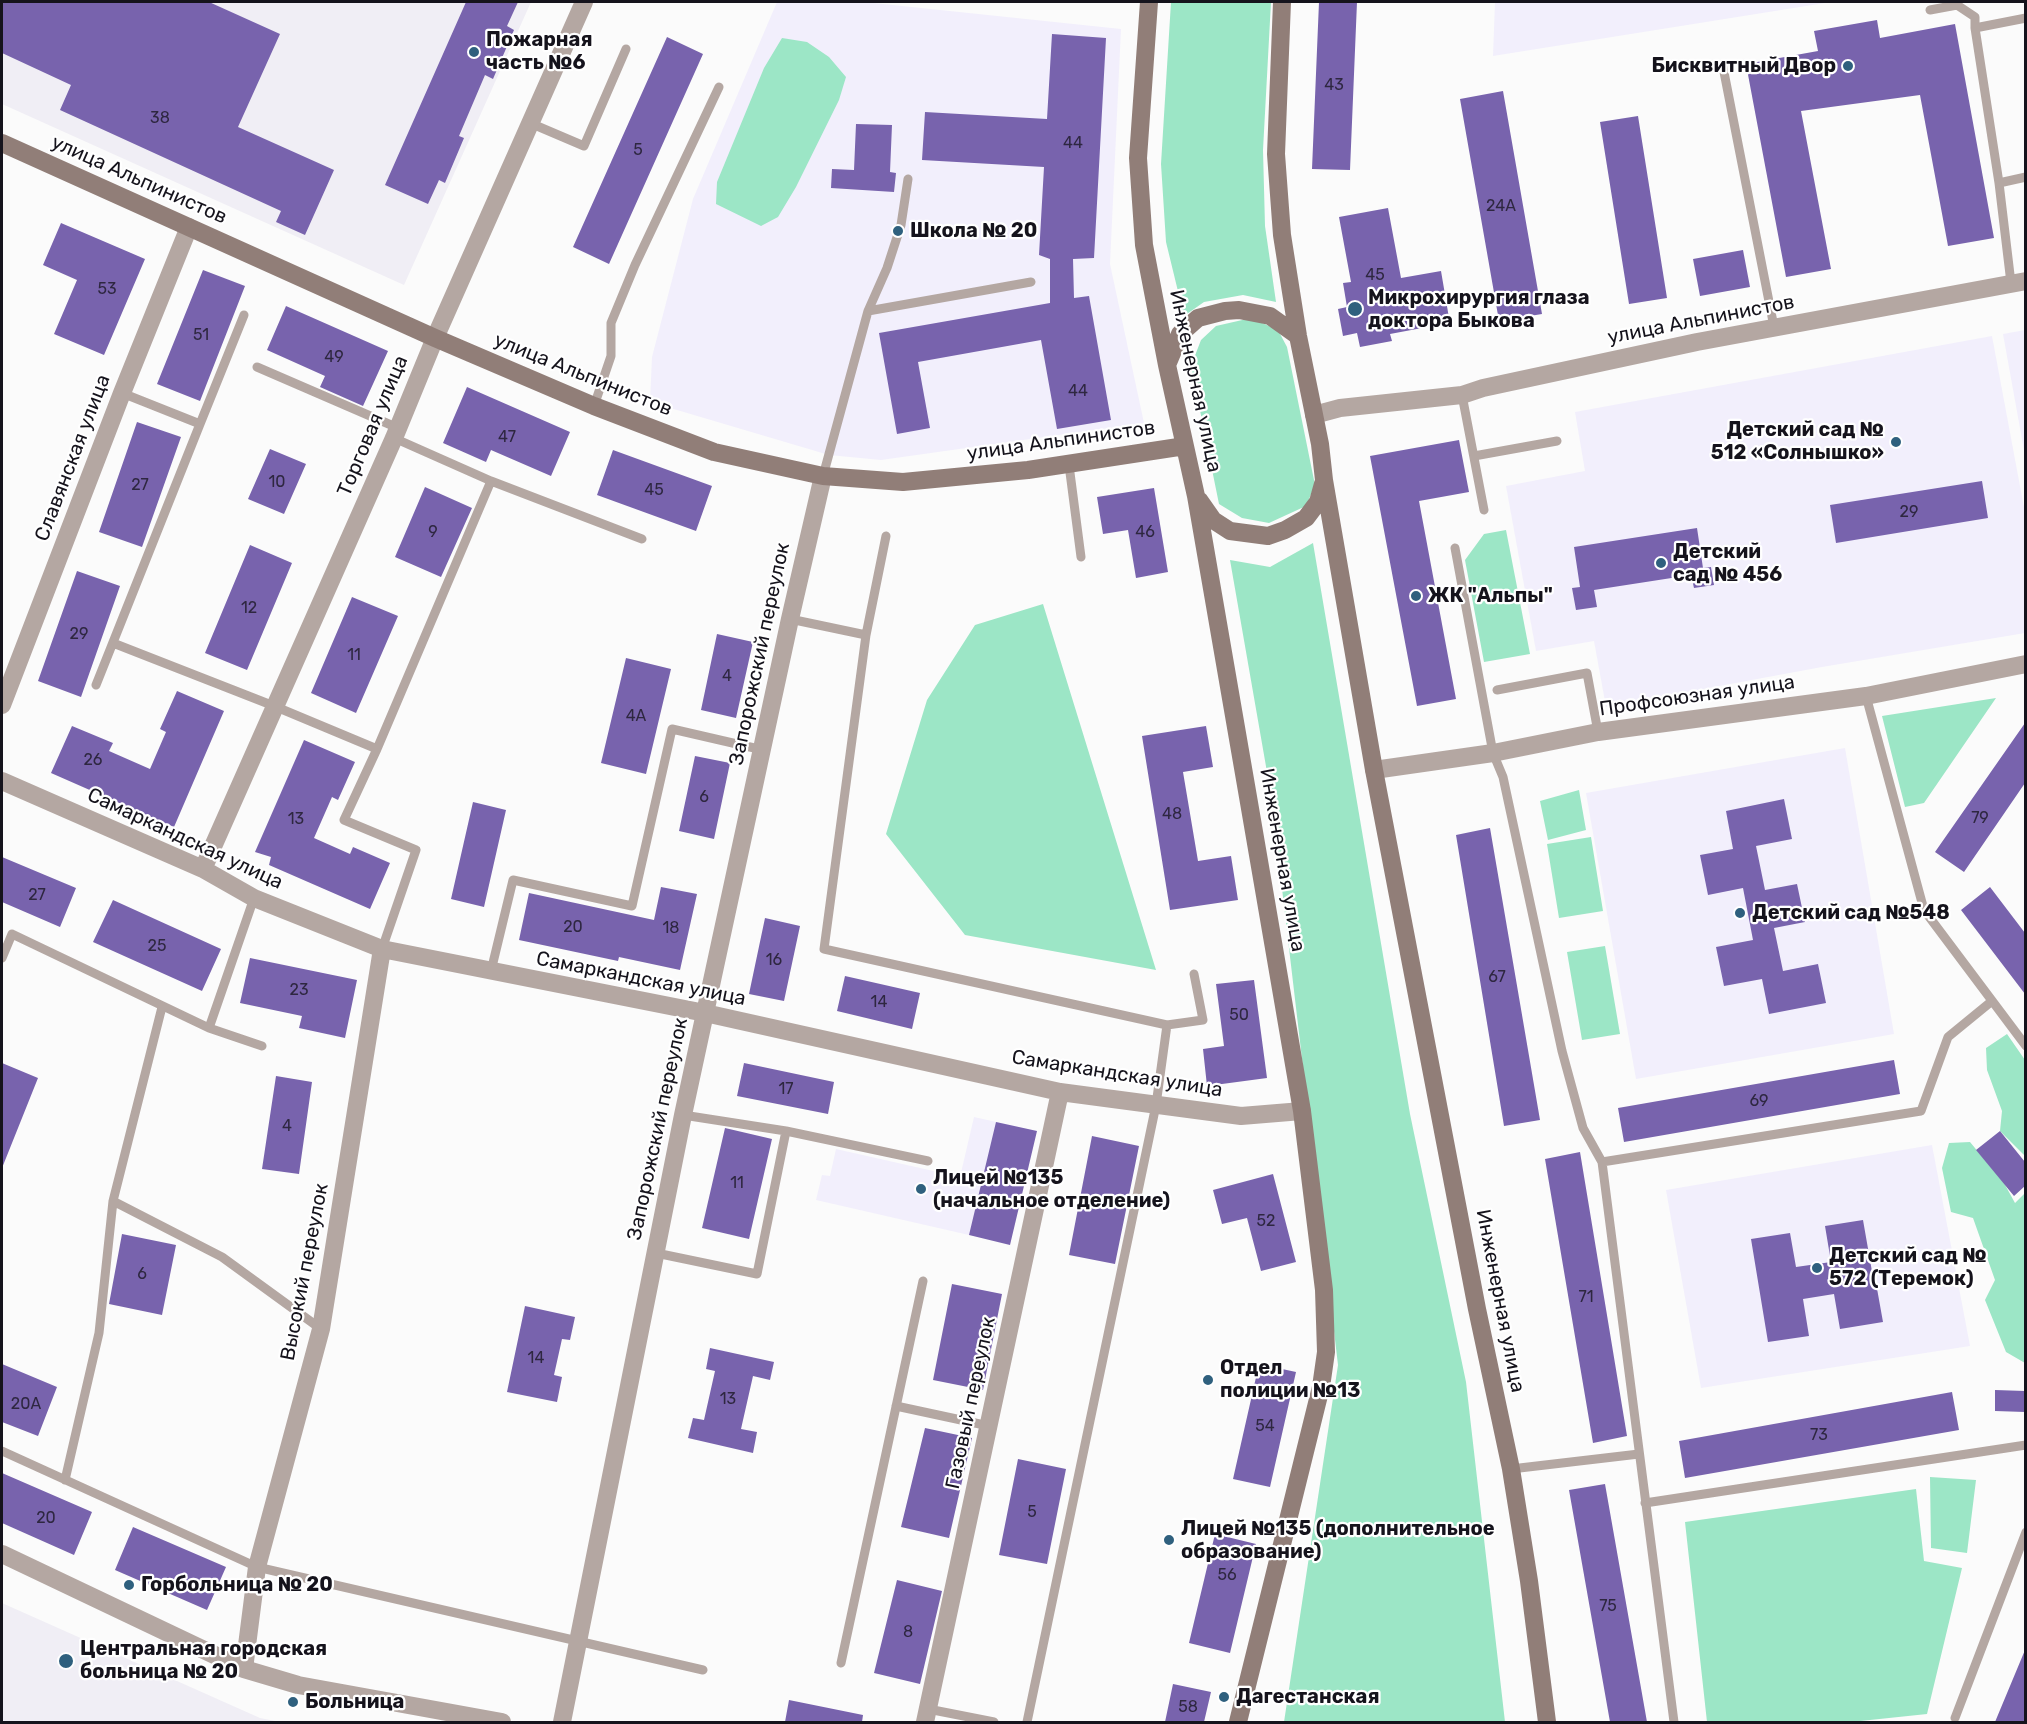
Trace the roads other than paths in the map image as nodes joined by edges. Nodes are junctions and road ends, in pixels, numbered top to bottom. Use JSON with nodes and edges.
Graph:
{"nodes":[{"id":1,"x":584,"y":2,"type":"edge"},
{"id":2,"x":1149,"y":2,"type":"edge"},
{"id":3,"x":1282,"y":2,"type":"edge"},
{"id":4,"x":1930,"y":10,"type":"dead end"},
{"id":5,"x":2025,"y":18,"type":"edge"},
{"id":6,"x":1975,"y":28,"type":"junction"},
{"id":7,"x":626,"y":49,"type":"dead end"},
{"id":8,"x":1723,"y":68,"type":"dead end"},
{"id":9,"x":719,"y":87,"type":"dead end"},
{"id":10,"x":530,"y":123,"type":"junction"},
{"id":11,"x":2,"y":143,"type":"edge"},
{"id":12,"x":2025,"y":177,"type":"edge"},
{"id":13,"x":908,"y":179,"type":"dead end"},
{"id":14,"x":1999,"y":183,"type":"junction"},
{"id":15,"x":189,"y":227,"type":"junction"},
{"id":16,"x":1031,"y":282,"type":"dead end"},
{"id":17,"x":2018,"y":282,"type":"edge"},
{"id":18,"x":868,"y":310,"type":"junction"},
{"id":19,"x":244,"y":315,"type":"dead end"},
{"id":20,"x":1774,"y":327,"type":"junction"},
{"id":21,"x":1298,"y":336,"type":"junction"},
{"id":22,"x":435,"y":338,"type":"junction"},
{"id":23,"x":1167,"y":365,"type":"junction"},
{"id":24,"x":257,"y":367,"type":"dead end"},
{"id":25,"x":122,"y":393,"type":"junction"},
{"id":26,"x":1462,"y":395,"type":"junction"},
{"id":27,"x":594,"y":406,"type":"junction"},
{"id":28,"x":1314,"y":415,"type":"junction"},
{"id":29,"x":200,"y":424,"type":"junction"},
{"id":30,"x":396,"y":433,"type":"junction"},
{"id":31,"x":1557,"y":441,"type":"dead end"},
{"id":32,"x":1185,"y":446,"type":"junction"},
{"id":33,"x":1474,"y":456,"type":"junction"},
{"id":34,"x":1069,"y":465,"type":"junction"},
{"id":35,"x":823,"y":476,"type":"junction"},
{"id":36,"x":1324,"y":480,"type":"junction"},
{"id":37,"x":491,"y":481,"type":"junction"},
{"id":38,"x":1196,"y":496,"type":"junction"},
{"id":39,"x":1484,"y":510,"type":"dead end"},
{"id":40,"x":886,"y":536,"type":"dead end"},
{"id":41,"x":642,"y":539,"type":"dead end"},
{"id":42,"x":1455,"y":548,"type":"dead end"},
{"id":43,"x":1081,"y":557,"type":"dead end"},
{"id":44,"x":790,"y":619,"type":"junction"},
{"id":45,"x":866,"y":635,"type":"junction"},
{"id":46,"x":112,"y":643,"type":"junction"},
{"id":47,"x":2025,"y":664,"type":"edge"},
{"id":48,"x":96,"y":685,"type":"dead end"},
{"id":49,"x":1497,"y":690,"type":"dead end"},
{"id":50,"x":1866,"y":696,"type":"junction"},
{"id":51,"x":2,"y":705,"type":"edge"},
{"id":52,"x":274,"y":706,"type":"junction"},
{"id":53,"x":1598,"y":732,"type":"junction"},
{"id":54,"x":377,"y":749,"type":"junction"},
{"id":55,"x":763,"y":750,"type":"junction"},
{"id":56,"x":1493,"y":753,"type":"junction"},
{"id":57,"x":1374,"y":771,"type":"junction"},
{"id":58,"x":2,"y":782,"type":"edge"},
{"id":59,"x":203,"y":869,"type":"junction"},
{"id":60,"x":254,"y":898,"type":"junction"},
{"id":61,"x":382,"y":949,"type":"junction"},
{"id":62,"x":2,"y":958,"type":"edge"},
{"id":63,"x":491,"y":972,"type":"junction"},
{"id":64,"x":1194,"y":974,"type":"dead end"},
{"id":65,"x":1992,"y":1001,"type":"junction"},
{"id":66,"x":162,"y":1007,"type":"junction"},
{"id":67,"x":705,"y":1013,"type":"junction"},
{"id":68,"x":1167,"y":1025,"type":"junction"},
{"id":69,"x":209,"y":1028,"type":"junction"},
{"id":70,"x":262,"y":1046,"type":"dead end"},
{"id":71,"x":2025,"y":1046,"type":"edge"},
{"id":72,"x":1060,"y":1092,"type":"junction"},
{"id":73,"x":1156,"y":1105,"type":"junction"},
{"id":74,"x":1302,"y":1111,"type":"junction"},
{"id":75,"x":683,"y":1115,"type":"junction"},
{"id":76,"x":786,"y":1131,"type":"junction"},
{"id":77,"x":928,"y":1161,"type":"dead end"},
{"id":78,"x":1602,"y":1162,"type":"junction"},
{"id":79,"x":113,"y":1201,"type":"junction"},
{"id":80,"x":656,"y":1253,"type":"junction"},
{"id":81,"x":923,"y":1281,"type":"dead end"},
{"id":82,"x":321,"y":1329,"type":"junction"},
{"id":83,"x":896,"y":1406,"type":"junction"},
{"id":84,"x":988,"y":1426,"type":"junction"},
{"id":85,"x":2025,"y":1445,"type":"edge"},
{"id":86,"x":2,"y":1451,"type":"edge"},
{"id":87,"x":1639,"y":1455,"type":"junction"},
{"id":88,"x":1511,"y":1469,"type":"junction"},
{"id":89,"x":65,"y":1480,"type":"junction"},
{"id":90,"x":1645,"y":1503,"type":"junction"},
{"id":91,"x":2025,"y":1532,"type":"edge"},
{"id":92,"x":2,"y":1554,"type":"edge"},
{"id":93,"x":257,"y":1567,"type":"junction"},
{"id":94,"x":578,"y":1642,"type":"junction"},
{"id":95,"x":841,"y":1662,"type":"dead end"},
{"id":96,"x":244,"y":1669,"type":"junction"},
{"id":97,"x":703,"y":1670,"type":"dead end"},
{"id":98,"x":926,"y":1716,"type":"edge"},
{"id":99,"x":1955,"y":1718,"type":"dead end"},
{"id":100,"x":502,"y":1722,"type":"edge"},
{"id":101,"x":562,"y":1722,"type":"edge"},
{"id":102,"x":994,"y":1722,"type":"edge"},
{"id":103,"x":1027,"y":1722,"type":"edge"},
{"id":104,"x":1238,"y":1722,"type":"edge"},
{"id":105,"x":1547,"y":1722,"type":"edge"},
{"id":106,"x":1674,"y":1722,"type":"edge"}],
"edges":[{"from":1,"to":10,"type":"street","name":"Торговая улица"},
{"from":2,"to":23,"type":"main road","name":"Инженерная улица"},
{"from":3,"to":21,"type":"main road","name":"Инженерная улица"},
{"from":4,"to":6,"type":"lane"},
{"from":5,"to":6,"type":"lane"},
{"from":6,"to":14,"type":"lane"},
{"from":7,"to":10,"type":"lane"},
{"from":8,"to":20,"type":"lane"},
{"from":9,"to":27,"type":"lane"},
{"from":10,"to":22,"type":"street","name":"Торговая улица"},
{"from":11,"to":15,"type":"main road","name":"улица Альпинистов"},
{"from":12,"to":14,"type":"lane"},
{"from":13,"to":18,"type":"lane"},
{"from":14,"to":17,"type":"lane"},
{"from":15,"to":22,"type":"main road","name":"улица Альпинистов"},
{"from":15,"to":25,"type":"street","name":"Славянская улица"},
{"from":16,"to":18,"type":"lane"},
{"from":17,"to":20,"type":"street","name":"улица Альпинистов"},
{"from":18,"to":35,"type":"lane"},
{"from":19,"to":29,"type":"lane"},
{"from":20,"to":26,"type":"street","name":"улица Альпинистов"},
{"from":21,"to":23,"type":"main road"},
{"from":21,"to":28,"type":"main road","name":"Инженерная улица"},
{"from":22,"to":27,"type":"main road","name":"улица Альпинистов"},
{"from":22,"to":30,"type":"street","name":"Торговая улица"},
{"from":23,"to":32,"type":"main road","name":"Инженерная улица"},
{"from":24,"to":30,"type":"lane"},
{"from":25,"to":29,"type":"lane"},
{"from":25,"to":51,"type":"street","name":"Славянская улица"},
{"from":26,"to":28,"type":"street","name":"улица Альпинистов"},
{"from":26,"to":33,"type":"lane"},
{"from":27,"to":35,"type":"main road","name":"улица Альпинистов"},
{"from":28,"to":36,"type":"main road","name":"Инженерная улица"},
{"from":29,"to":46,"type":"lane"},
{"from":30,"to":37,"type":"lane"},
{"from":30,"to":52,"type":"street","name":"Торговая улица"},
{"from":31,"to":33,"type":"lane"},
{"from":32,"to":34,"type":"main road","name":"улица Альпинистов"},
{"from":32,"to":38,"type":"main road","name":"Инженерная улица"},
{"from":33,"to":39,"type":"lane"},
{"from":34,"to":35,"type":"main road","name":"улица Альпинистов"},
{"from":34,"to":43,"type":"lane"},
{"from":35,"to":44,"type":"street","name":"Запорожский переулок"},
{"from":36,"to":38,"type":"main road"},
{"from":36,"to":57,"type":"main road","name":"Инженерная улица"},
{"from":37,"to":41,"type":"lane"},
{"from":37,"to":54,"type":"lane"},
{"from":38,"to":74,"type":"main road","name":"Инженерная улица"},
{"from":40,"to":45,"type":"lane"},
{"from":42,"to":56,"type":"lane"},
{"from":44,"to":45,"type":"lane"},
{"from":44,"to":55,"type":"street","name":"Запорожский переулок"},
{"from":45,"to":68,"type":"lane"},
{"from":46,"to":48,"type":"lane"},
{"from":46,"to":52,"type":"lane"},
{"from":47,"to":50,"type":"street","name":"Профсоюзная улица"},
{"from":49,"to":53,"type":"lane"},
{"from":50,"to":53,"type":"street","name":"Профсоюзная улица"},
{"from":50,"to":65,"type":"lane"},
{"from":52,"to":54,"type":"lane"},
{"from":52,"to":59,"type":"street","name":"Торговая улица"},
{"from":53,"to":56,"type":"street","name":"Профсоюзная улица"},
{"from":54,"to":61,"type":"lane"},
{"from":55,"to":63,"type":"lane"},
{"from":55,"to":67,"type":"street","name":"Запорожский переулок"},
{"from":56,"to":57,"type":"street","name":"Профсоюзная улица"},
{"from":56,"to":78,"type":"lane"},
{"from":57,"to":88,"type":"main road","name":"Инженерная улица"},
{"from":58,"to":59,"type":"street","name":"Самаркандская улица"},
{"from":59,"to":60,"type":"street","name":"Самаркандская улица"},
{"from":60,"to":61,"type":"street","name":"Самаркандская улица"},
{"from":60,"to":69,"type":"lane"},
{"from":61,"to":63,"type":"street","name":"Самаркандская улица"},
{"from":61,"to":82,"type":"street","name":"Высокий переулок"},
{"from":62,"to":66,"type":"lane"},
{"from":63,"to":67,"type":"street","name":"Самаркандская улица"},
{"from":64,"to":68,"type":"lane"},
{"from":65,"to":71,"type":"lane"},
{"from":65,"to":78,"type":"lane"},
{"from":66,"to":69,"type":"lane"},
{"from":66,"to":79,"type":"lane"},
{"from":67,"to":72,"type":"street","name":"Самаркандская улица"},
{"from":67,"to":75,"type":"street","name":"Запорожский переулок"},
{"from":68,"to":73,"type":"lane"},
{"from":69,"to":70,"type":"lane"},
{"from":72,"to":73,"type":"street","name":"Самаркандская улица"},
{"from":72,"to":84,"type":"street","name":"Газовый переулок"},
{"from":73,"to":74,"type":"street","name":"Самаркандская улица"},
{"from":73,"to":103,"type":"lane"},
{"from":74,"to":104,"type":"main road","name":"Инженерная улица"},
{"from":75,"to":76,"type":"lane"},
{"from":75,"to":80,"type":"street","name":"Запорожский переулок"},
{"from":76,"to":77,"type":"lane"},
{"from":76,"to":80,"type":"lane"},
{"from":78,"to":87,"type":"lane"},
{"from":79,"to":82,"type":"lane"},
{"from":79,"to":89,"type":"lane"},
{"from":80,"to":94,"type":"street","name":"Запорожский переулок"},
{"from":81,"to":83,"type":"lane"},
{"from":82,"to":93,"type":"street","name":"Высокий переулок"},
{"from":83,"to":84,"type":"lane"},
{"from":83,"to":95,"type":"lane"},
{"from":84,"to":98,"type":"street","name":"Газовый переулок"},
{"from":85,"to":90,"type":"lane"},
{"from":86,"to":89,"type":"lane"},
{"from":87,"to":88,"type":"lane"},
{"from":87,"to":90,"type":"lane"},
{"from":88,"to":105,"type":"main road","name":"Инженерная улица"},
{"from":89,"to":93,"type":"lane"},
{"from":90,"to":106,"type":"lane"},
{"from":91,"to":99,"type":"lane"},
{"from":92,"to":96,"type":"street"},
{"from":93,"to":94,"type":"lane"},
{"from":93,"to":96,"type":"street","name":"Высокий переулок"},
{"from":94,"to":97,"type":"lane"},
{"from":94,"to":101,"type":"street","name":"Запорожский переулок"},
{"from":96,"to":100,"type":"street"},
{"from":98,"to":102,"type":"lane"}]}
